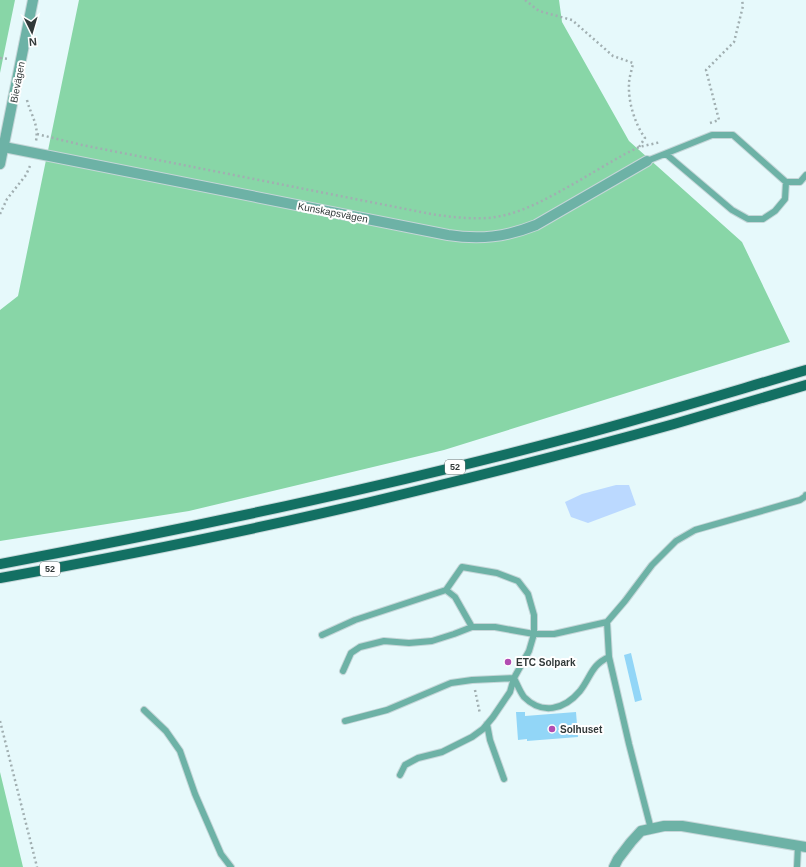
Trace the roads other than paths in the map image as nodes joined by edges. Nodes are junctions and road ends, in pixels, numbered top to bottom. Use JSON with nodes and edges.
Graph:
{"nodes":[{"id":1,"x":33,"y":0,"type":"edge"},
{"id":2,"x":4,"y":147,"type":"junction"},
{"id":3,"x":666,"y":154,"type":"junction"},
{"id":4,"x":647,"y":161,"type":"joint"},
{"id":5,"x":0,"y":164,"type":"edge"},
{"id":6,"x":806,"y":175,"type":"edge"},
{"id":7,"x":786,"y":182,"type":"junction"},
{"id":8,"x":806,"y":370,"type":"edge"},
{"id":9,"x":806,"y":385,"type":"edge"},
{"id":10,"x":806,"y":495,"type":"edge"},
{"id":11,"x":0,"y":564,"type":"edge"},
{"id":12,"x":0,"y":578,"type":"edge"},
{"id":13,"x":446,"y":590,"type":"junction"},
{"id":14,"x":608,"y":622,"type":"junction"},
{"id":15,"x":472,"y":627,"type":"junction"},
{"id":16,"x":534,"y":634,"type":"junction"},
{"id":17,"x":322,"y":635,"type":"dead end"},
{"id":18,"x":609,"y":657,"type":"junction"},
{"id":19,"x":343,"y":671,"type":"dead end"},
{"id":20,"x":514,"y":678,"type":"junction"},
{"id":21,"x":144,"y":710,"type":"dead end"},
{"id":22,"x":345,"y":721,"type":"dead end"},
{"id":23,"x":487,"y":724,"type":"junction"},
{"id":24,"x":400,"y":775,"type":"dead end"},
{"id":25,"x":504,"y":779,"type":"dead end"},
{"id":26,"x":650,"y":829,"type":"junction"},
{"id":27,"x":802,"y":847,"type":"edge"},
{"id":28,"x":231,"y":867,"type":"edge"},
{"id":29,"x":614,"y":867,"type":"edge"},
{"id":30,"x":797,"y":867,"type":"edge"}],
"edges":[{"from":1,"to":2,"type":"street","name":"Bievägen"},
{"from":2,"to":4,"type":"street","name":"Kunskapsvägen"},
{"from":2,"to":5,"type":"street","name":"Bievägen"},
{"from":3,"to":4,"type":"lane"},
{"from":3,"to":7,"type":"lane"},
{"from":3,"to":7,"type":"lane"},
{"from":6,"to":7,"type":"lane"},
{"from":8,"to":11,"type":"main road","number":"52"},
{"from":9,"to":12,"type":"main road","number":"52"},
{"from":10,"to":14,"type":"lane"},
{"from":13,"to":15,"type":"lane"},
{"from":13,"to":16,"type":"lane"},
{"from":13,"to":17,"type":"lane"},
{"from":14,"to":16,"type":"lane"},
{"from":14,"to":18,"type":"lane"},
{"from":15,"to":16,"type":"lane"},
{"from":15,"to":19,"type":"lane"},
{"from":16,"to":20,"type":"lane"},
{"from":18,"to":20,"type":"lane"},
{"from":18,"to":26,"type":"lane"},
{"from":20,"to":22,"type":"lane"},
{"from":20,"to":23,"type":"lane"},
{"from":21,"to":28,"type":"lane"},
{"from":23,"to":24,"type":"lane"},
{"from":23,"to":25,"type":"lane"},
{"from":26,"to":27,"type":"street"},
{"from":26,"to":29,"type":"street"},
{"from":27,"to":30,"type":"lane"}]}
